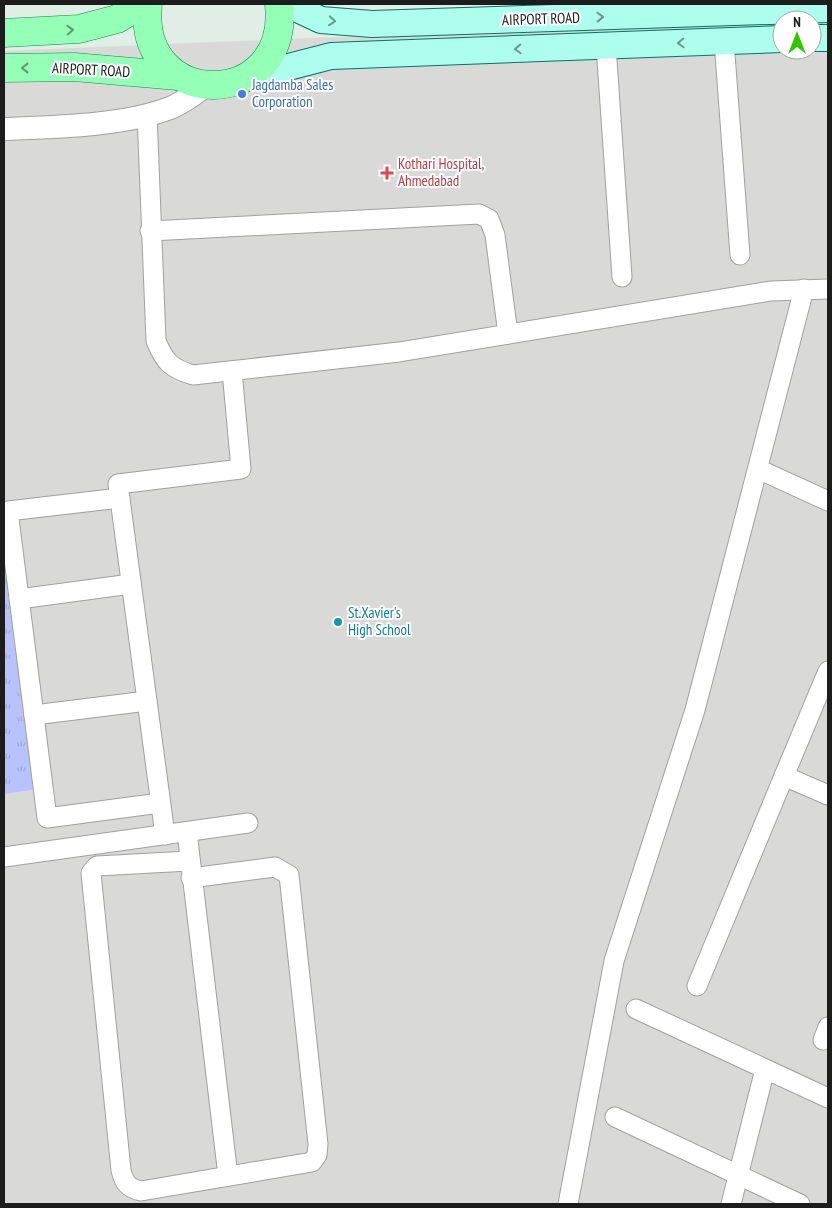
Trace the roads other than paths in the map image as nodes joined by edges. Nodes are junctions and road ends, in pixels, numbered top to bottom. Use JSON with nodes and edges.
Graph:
{"nodes":[{"id":1,"x":142,"y":4,"type":"edge"},
{"id":2,"x":148,"y":4,"type":"edge"},
{"id":3,"x":279,"y":4,"type":"edge"},
{"id":4,"x":287,"y":4,"type":"edge"},
{"id":5,"x":828,"y":9,"type":"edge"},
{"id":6,"x":4,"y":34,"type":"edge"},
{"id":7,"x":772,"y":40,"type":"edge"},
{"id":8,"x":724,"y":42,"type":"junction"},
{"id":9,"x":606,"y":46,"type":"junction"},
{"id":10,"x":4,"y":68,"type":"edge"},
{"id":11,"x":178,"y":76,"type":"junction"},
{"id":12,"x":246,"y":78,"type":"junction"},
{"id":13,"x":206,"y":86,"type":"junction"},
{"id":14,"x":147,"y":114,"type":"junction"},
{"id":15,"x":4,"y":129,"type":"edge"},
{"id":16,"x":150,"y":231,"type":"junction"},
{"id":17,"x":740,"y":255,"type":"dead end"},
{"id":18,"x":622,"y":277,"type":"dead end"},
{"id":19,"x":828,"y":289,"type":"edge"},
{"id":20,"x":804,"y":290,"type":"junction"},
{"id":21,"x":508,"y":334,"type":"junction"},
{"id":22,"x":232,"y":372,"type":"junction"},
{"id":23,"x":758,"y":469,"type":"junction"},
{"id":24,"x":120,"y":498,"type":"junction"},
{"id":25,"x":828,"y":501,"type":"edge"},
{"id":26,"x":131,"y":584,"type":"junction"},
{"id":27,"x":19,"y":599,"type":"junction"},
{"id":28,"x":828,"y":671,"type":"edge"},
{"id":29,"x":147,"y":701,"type":"junction"},
{"id":30,"x":34,"y":715,"type":"junction"},
{"id":31,"x":784,"y":776,"type":"junction"},
{"id":32,"x":828,"y":795,"type":"edge"},
{"id":33,"x":160,"y":803,"type":"junction"},
{"id":34,"x":248,"y":823,"type":"dead end"},
{"id":35,"x":186,"y":832,"type":"junction"},
{"id":36,"x":165,"y":835,"type":"junction"},
{"id":37,"x":4,"y":856,"type":"edge"},
{"id":38,"x":190,"y":870,"type":"junction"},
{"id":39,"x":697,"y":986,"type":"dead end"},
{"id":40,"x":636,"y":1009,"type":"dead end"},
{"id":41,"x":765,"y":1069,"type":"junction"},
{"id":42,"x":828,"y":1098,"type":"edge"},
{"id":43,"x":615,"y":1117,"type":"dead end"},
{"id":44,"x":738,"y":1174,"type":"junction"},
{"id":45,"x":228,"y":1176,"type":"junction"},
{"id":46,"x":568,"y":1204,"type":"edge"},
{"id":47,"x":732,"y":1204,"type":"edge"},
{"id":48,"x":800,"y":1204,"type":"edge"}],
"edges":[{"from":6,"to":1,"type":"main road","one_way":true},
{"from":2,"to":11,"type":"main road","name":"AIRPORT ROAD"},
{"from":3,"to":12,"type":"main road","name":"AIRPORT ROAD"},
{"from":4,"to":5,"type":"main road","name":"AIRPORT ROAD","one_way":true},
{"from":7,"to":8,"type":"main road","name":"AIRPORT ROAD"},
{"from":8,"to":9,"type":"main road","name":"AIRPORT ROAD","one_way":true},
{"from":8,"to":17,"type":"street"},
{"from":9,"to":12,"type":"main road","name":"AIRPORT ROAD","one_way":true},
{"from":9,"to":18,"type":"street"},
{"from":11,"to":10,"type":"main road","name":"AIRPORT ROAD","one_way":true},
{"from":11,"to":13,"type":"main road","name":"AIRPORT ROAD"},
{"from":12,"to":13,"type":"main road","name":"AIRPORT ROAD"},
{"from":13,"to":14,"type":"street"},
{"from":14,"to":15,"type":"street"},
{"from":14,"to":16,"type":"street"},
{"from":16,"to":21,"type":"street"},
{"from":16,"to":22,"type":"street"},
{"from":19,"to":20,"type":"street"},
{"from":20,"to":21,"type":"street"},
{"from":20,"to":23,"type":"street"},
{"from":21,"to":22,"type":"street"},
{"from":22,"to":24,"type":"street"},
{"from":23,"to":25,"type":"street"},
{"from":23,"to":46,"type":"street"},
{"from":24,"to":26,"type":"street"},
{"from":24,"to":27,"type":"street"},
{"from":26,"to":27,"type":"street"},
{"from":26,"to":29,"type":"street"},
{"from":27,"to":30,"type":"street"},
{"from":28,"to":31,"type":"street"},
{"from":29,"to":30,"type":"street"},
{"from":29,"to":33,"type":"street"},
{"from":30,"to":33,"type":"street"},
{"from":31,"to":32,"type":"street"},
{"from":31,"to":39,"type":"street"},
{"from":33,"to":36,"type":"street"},
{"from":34,"to":35,"type":"street"},
{"from":35,"to":36,"type":"street"},
{"from":35,"to":38,"type":"street"},
{"from":36,"to":37,"type":"street"},
{"from":38,"to":45,"type":"street"},
{"from":38,"to":45,"type":"street"},
{"from":38,"to":45,"type":"street"},
{"from":40,"to":41,"type":"street"},
{"from":41,"to":42,"type":"street"},
{"from":41,"to":44,"type":"street"},
{"from":43,"to":44,"type":"street"},
{"from":44,"to":47,"type":"street"},
{"from":44,"to":48,"type":"street"}]}
